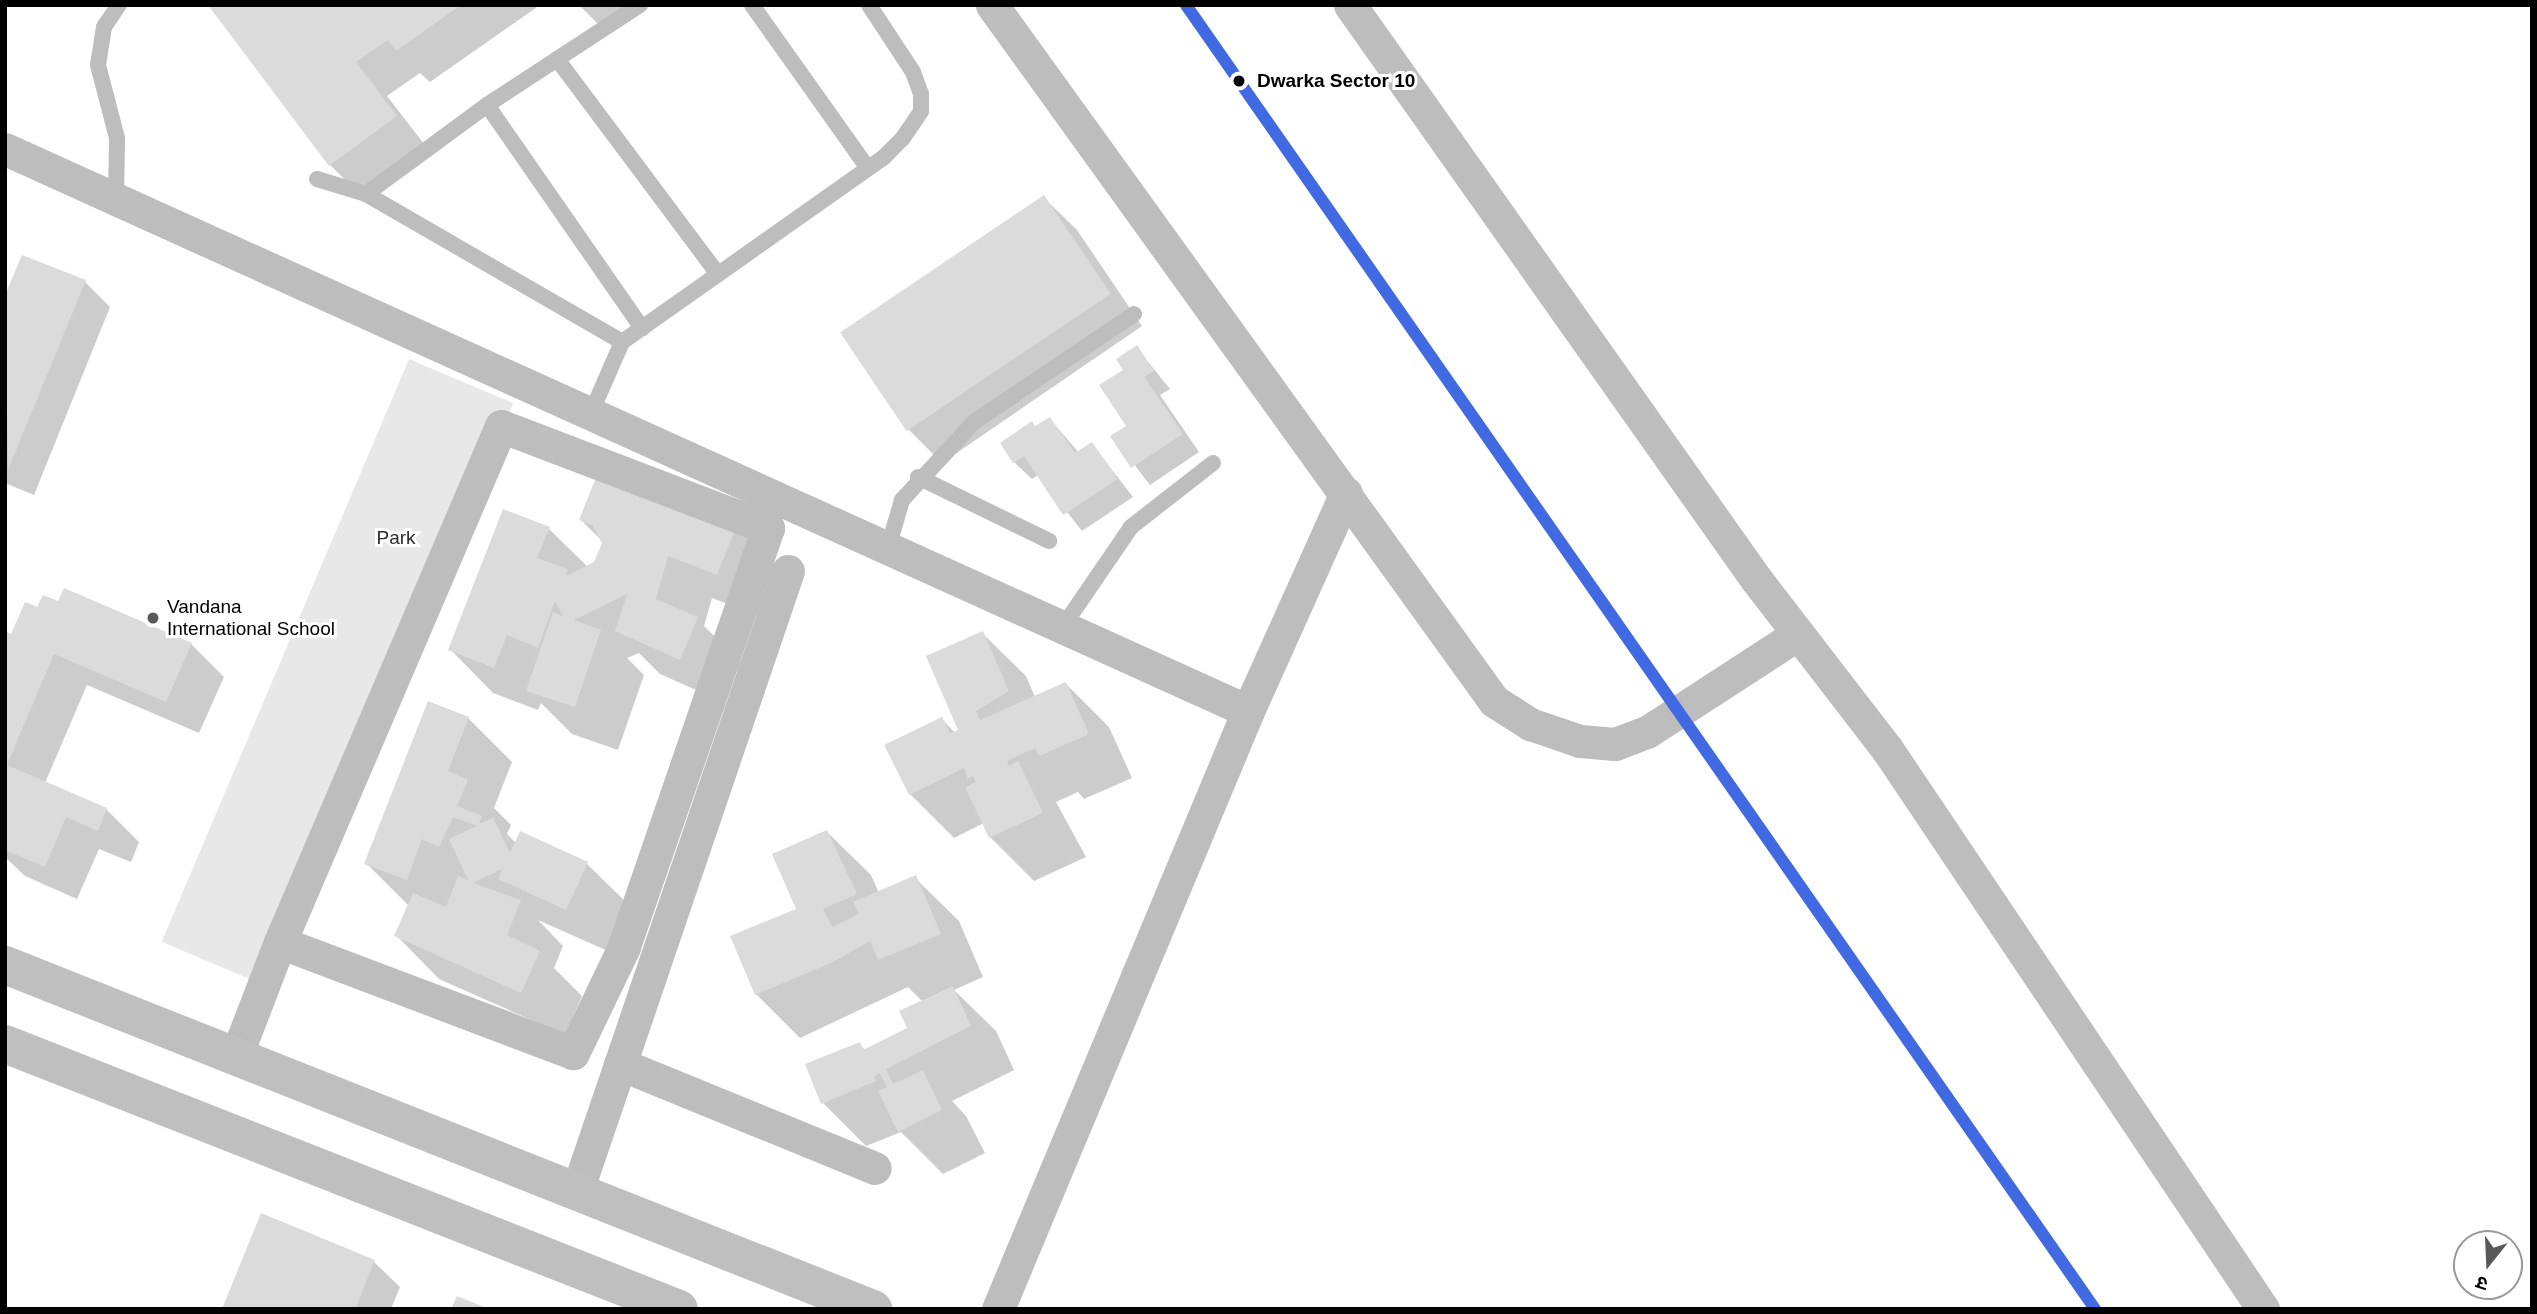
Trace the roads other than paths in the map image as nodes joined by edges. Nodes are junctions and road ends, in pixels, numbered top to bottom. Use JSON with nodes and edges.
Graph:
{"nodes":[{"id":1,"x":119,"y":5,"type":"edge"},
{"id":2,"x":640,"y":5,"type":"edge"},
{"id":3,"x":752,"y":5,"type":"edge"},
{"id":4,"x":869,"y":5,"type":"edge"},
{"id":5,"x":992,"y":5,"type":"edge"},
{"id":6,"x":1350,"y":5,"type":"edge"},
{"id":7,"x":557,"y":59,"type":"junction"},
{"id":8,"x":487,"y":105,"type":"junction"},
{"id":9,"x":5,"y":149,"type":"edge"},
{"id":10,"x":868,"y":168,"type":"junction"},
{"id":11,"x":317,"y":179,"type":"dead end"},
{"id":12,"x":366,"y":194,"type":"junction"},
{"id":13,"x":116,"y":198,"type":"junction"},
{"id":14,"x":718,"y":274,"type":"junction"},
{"id":15,"x":1134,"y":314,"type":"dead end"},
{"id":16,"x":642,"y":328,"type":"junction"},
{"id":17,"x":622,"y":342,"type":"junction"},
{"id":18,"x":591,"y":413,"type":"junction"},
{"id":19,"x":1213,"y":463,"type":"dead end"},
{"id":20,"x":918,"y":477,"type":"junction"},
{"id":21,"x":1346,"y":493,"type":"junction"},
{"id":22,"x":1049,"y":541,"type":"dead end"},
{"id":23,"x":888,"y":548,"type":"junction"},
{"id":24,"x":788,"y":571,"type":"dead end"},
{"id":25,"x":1064,"y":625,"type":"junction"},
{"id":26,"x":1798,"y":634,"type":"junction"},
{"id":27,"x":1248,"y":711,"type":"junction"},
{"id":28,"x":280,"y":942,"type":"junction"},
{"id":29,"x":5,"y":965,"type":"edge"},
{"id":30,"x":6,"y":1046,"type":"edge"},
{"id":31,"x":236,"y":1056,"type":"junction"},
{"id":32,"x":620,"y":1064,"type":"junction"},
{"id":33,"x":875,"y":1168,"type":"dead end"},
{"id":34,"x":577,"y":1191,"type":"junction"},
{"id":35,"x":679,"y":1309,"type":"edge"},
{"id":36,"x":873,"y":1309,"type":"edge"},
{"id":37,"x":998,"y":1309,"type":"edge"},
{"id":38,"x":2263,"y":1309,"type":"edge"}],
"edges":[{"from":1,"to":13,"type":"lane"},
{"from":2,"to":7,"type":"lane"},
{"from":3,"to":10,"type":"lane"},
{"from":4,"to":10,"type":"lane"},
{"from":5,"to":21,"type":"street"},
{"from":6,"to":26,"type":"street"},
{"from":7,"to":8,"type":"lane"},
{"from":7,"to":14,"type":"lane"},
{"from":8,"to":12,"type":"lane"},
{"from":8,"to":16,"type":"lane"},
{"from":9,"to":13,"type":"street"},
{"from":10,"to":14,"type":"lane"},
{"from":11,"to":12,"type":"lane"},
{"from":12,"to":17,"type":"lane"},
{"from":13,"to":18,"type":"street"},
{"from":14,"to":16,"type":"lane"},
{"from":15,"to":20,"type":"lane"},
{"from":16,"to":17,"type":"lane"},
{"from":17,"to":18,"type":"lane"},
{"from":18,"to":23,"type":"street"},
{"from":19,"to":25,"type":"lane"},
{"from":20,"to":22,"type":"lane"},
{"from":20,"to":23,"type":"lane"},
{"from":21,"to":26,"type":"street"},
{"from":21,"to":27,"type":"street"},
{"from":23,"to":25,"type":"street"},
{"from":24,"to":32,"type":"street"},
{"from":25,"to":27,"type":"street"},
{"from":26,"to":38,"type":"street"},
{"from":27,"to":37,"type":"street"},
{"from":28,"to":28,"type":"street"},
{"from":28,"to":31,"type":"street"},
{"from":29,"to":31,"type":"street"},
{"from":30,"to":35,"type":"street"},
{"from":31,"to":34,"type":"street"},
{"from":32,"to":33,"type":"street"},
{"from":32,"to":34,"type":"street"},
{"from":34,"to":36,"type":"street"}]}
